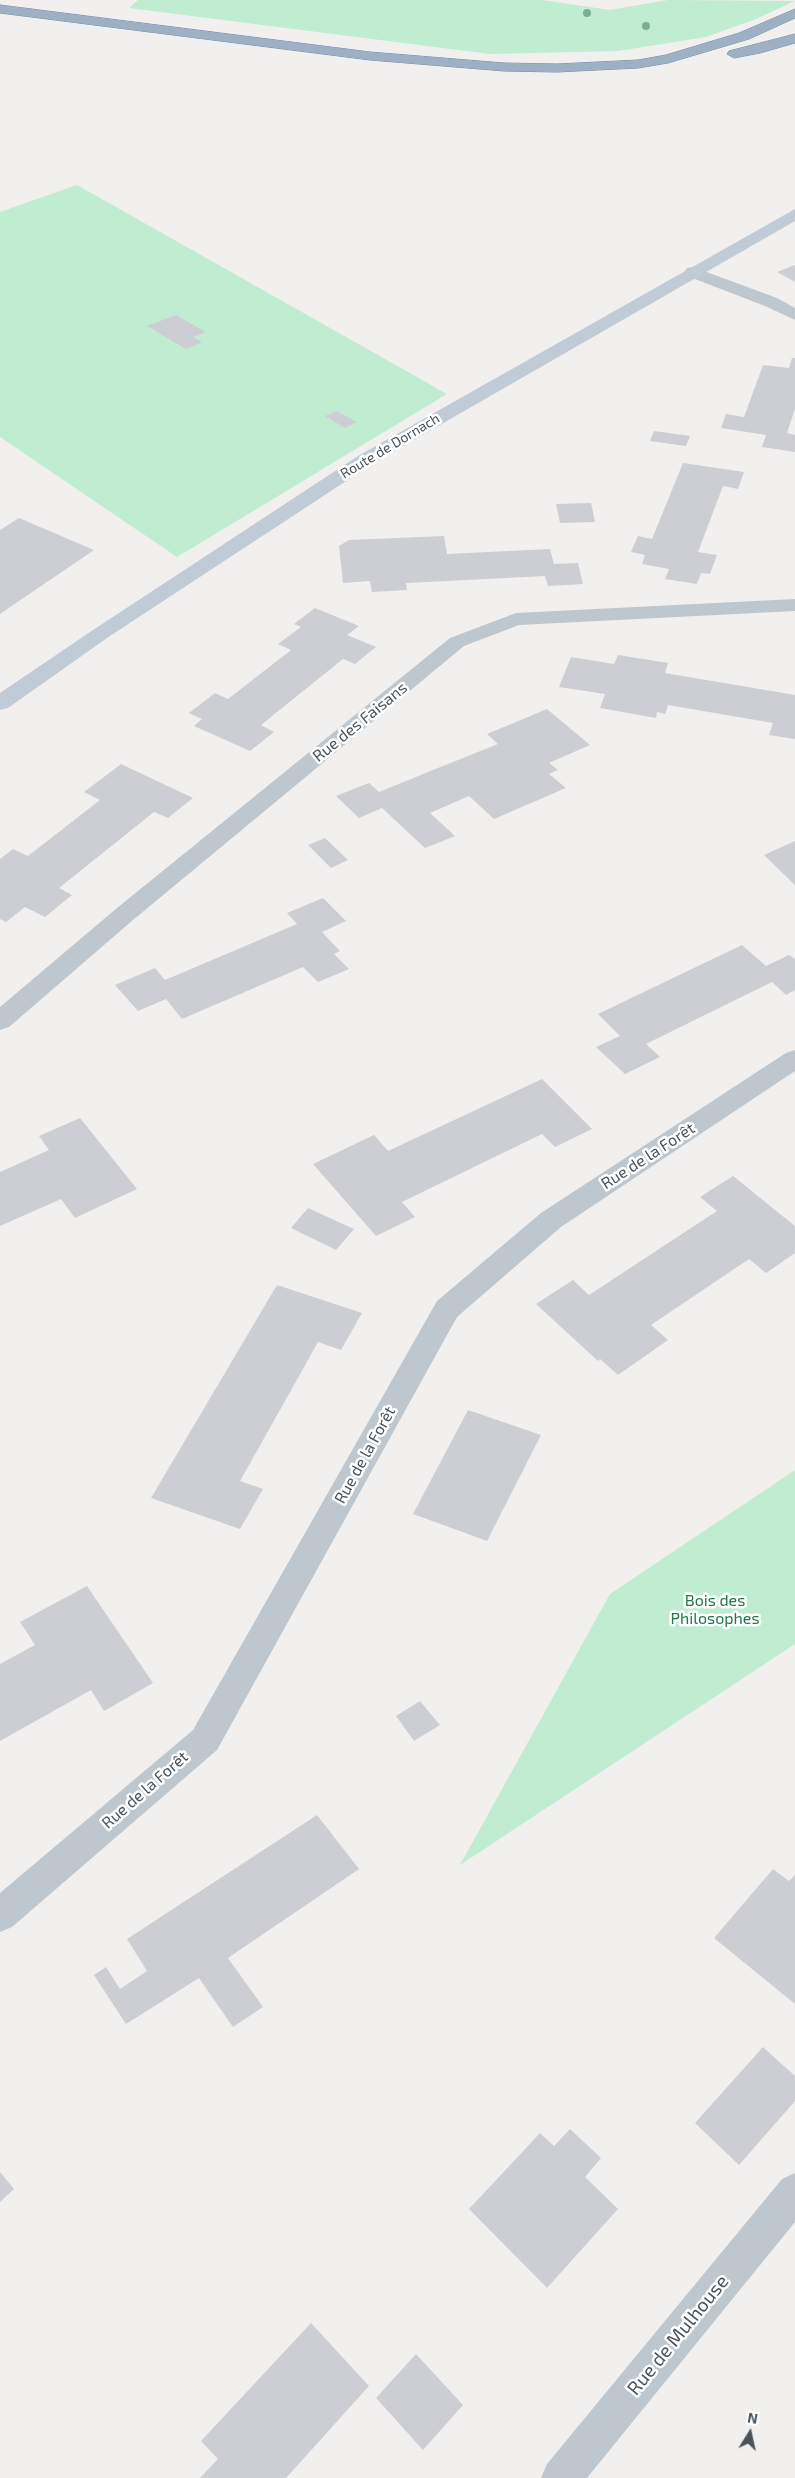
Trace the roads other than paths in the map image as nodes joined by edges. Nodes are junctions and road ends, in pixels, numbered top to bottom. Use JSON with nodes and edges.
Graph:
{"nodes":[{"id":1,"x":0,"y":9,"type":"edge"},
{"id":2,"x":795,"y":13,"type":"edge"},
{"id":3,"x":795,"y":38,"type":"edge"},
{"id":4,"x":668,"y":59,"type":"junction"},
{"id":5,"x":795,"y":214,"type":"edge"},
{"id":6,"x":693,"y":272,"type":"junction"},
{"id":7,"x":795,"y":315,"type":"edge"},
{"id":8,"x":795,"y":605,"type":"edge"},
{"id":9,"x":0,"y":703,"type":"edge"},
{"id":10,"x":0,"y":1021,"type":"edge"},
{"id":11,"x":795,"y":1059,"type":"edge"},
{"id":12,"x":0,"y":1915,"type":"edge"},
{"id":13,"x":795,"y":2192,"type":"edge"},
{"id":14,"x":561,"y":2478,"type":"edge"}],
"edges":[{"from":1,"to":4,"type":"highway"},
{"from":2,"to":4,"type":"highway"},
{"from":3,"to":4,"type":"highway"},
{"from":5,"to":6,"type":"main road","name":"Route de Dornach"},
{"from":6,"to":7,"type":"street"},
{"from":6,"to":9,"type":"main road","name":"Route de Dornach"},
{"from":8,"to":10,"type":"street","name":"Rue des Faisans"},
{"from":11,"to":12,"type":"street","name":"Rue de la Forêt"},
{"from":13,"to":14,"type":"street","name":"Rue de Mulhouse"}]}
